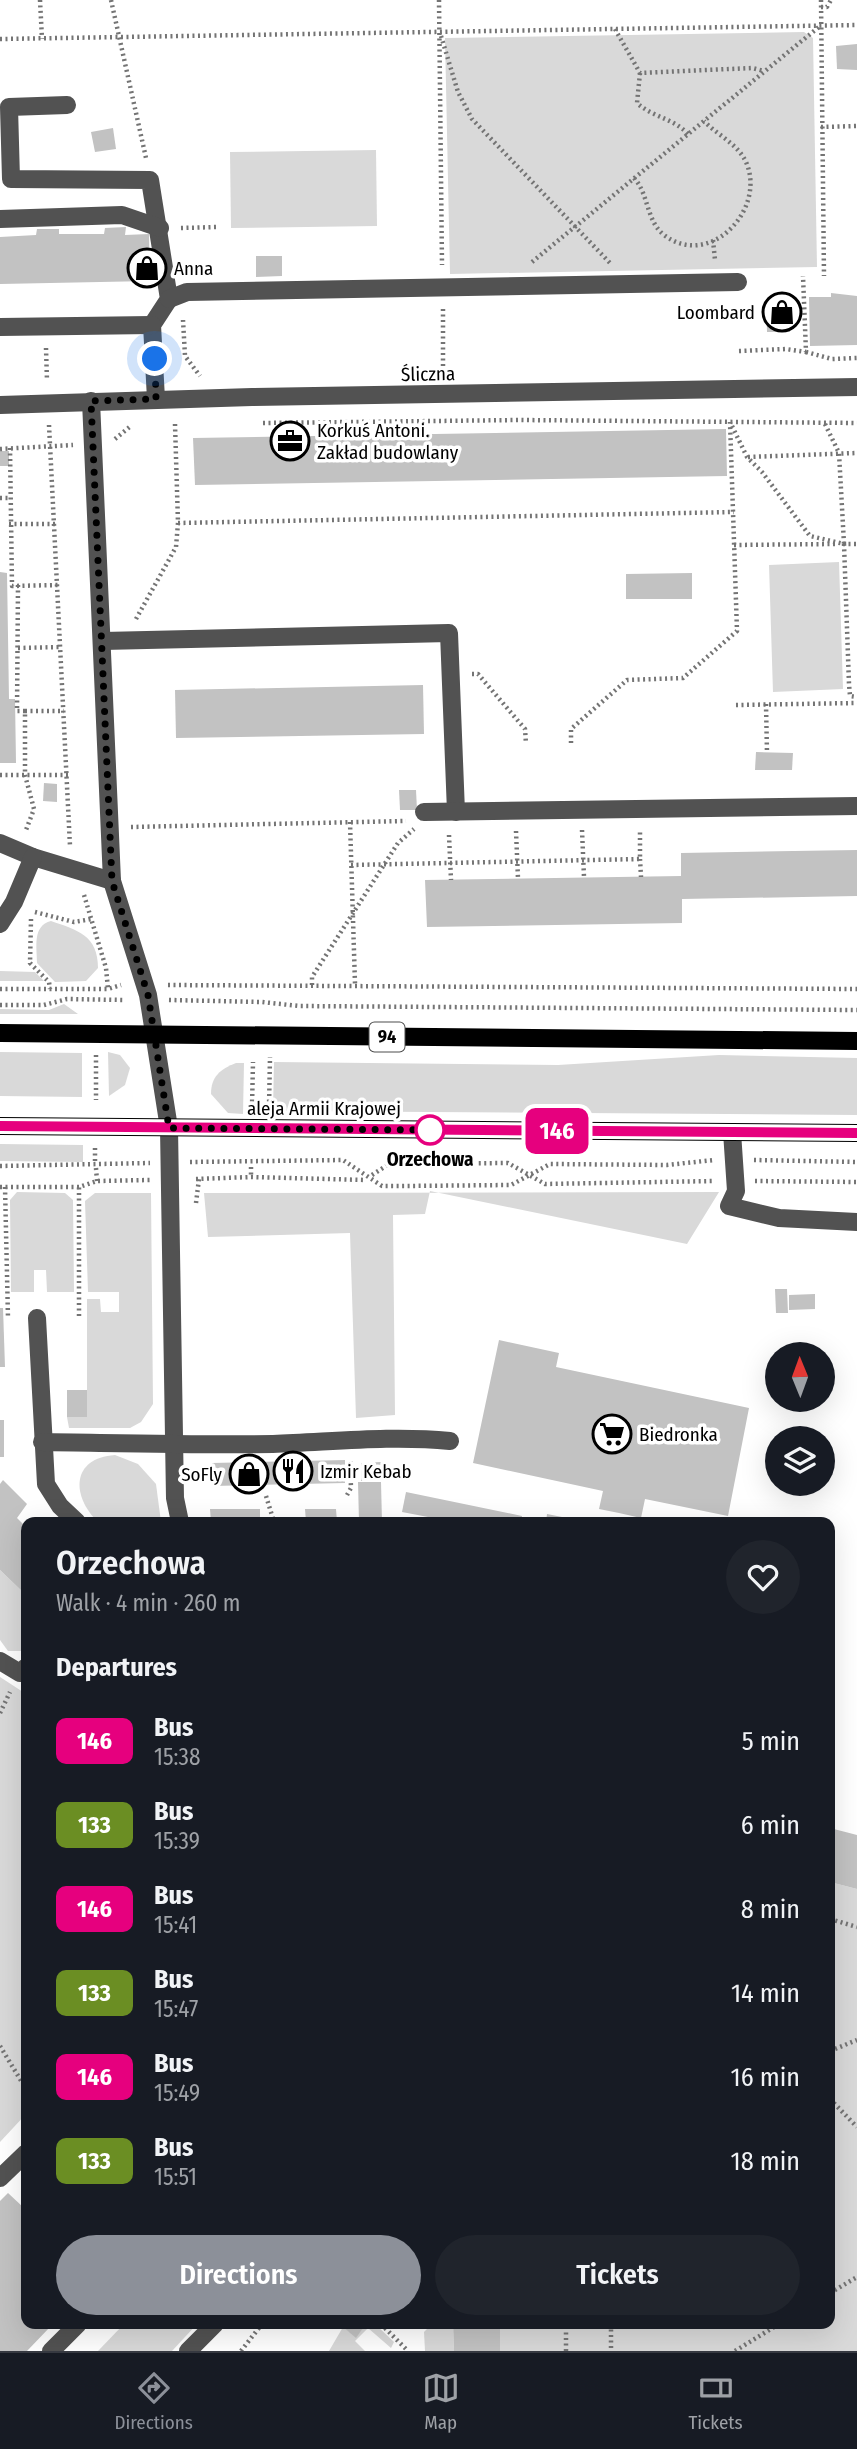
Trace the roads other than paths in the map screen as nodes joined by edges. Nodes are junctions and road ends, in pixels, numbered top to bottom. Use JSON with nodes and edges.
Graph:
{"nodes":[{"id":1,"x":67,"y":105,"type":"dead end"},
{"id":2,"x":0,"y":219,"type":"edge"},
{"id":3,"x":160,"y":228,"type":"junction"},
{"id":4,"x":738,"y":282,"type":"dead end"},
{"id":5,"x":170,"y":299,"type":"junction"},
{"id":6,"x":152,"y":325,"type":"junction"},
{"id":7,"x":0,"y":327,"type":"edge"},
{"id":8,"x":857,"y":387,"type":"edge"},
{"id":9,"x":156,"y":399,"type":"junction"},
{"id":10,"x":91,"y":401,"type":"junction"},
{"id":11,"x":0,"y":405,"type":"edge"},
{"id":12,"x":103,"y":641,"type":"junction"},
{"id":13,"x":857,"y":806,"type":"edge"},
{"id":14,"x":453,"y":812,"type":"junction"},
{"id":15,"x":418,"y":818,"type":"road end"},
{"id":16,"x":0,"y":843,"type":"edge"},
{"id":17,"x":26,"y":854,"type":"junction"},
{"id":18,"x":112,"y":881,"type":"junction"},
{"id":19,"x":0,"y":924,"type":"edge"},
{"id":20,"x":0,"y":1033,"type":"edge"},
{"id":21,"x":154,"y":1034,"type":"junction"},
{"id":22,"x":857,"y":1041,"type":"edge"},
{"id":23,"x":0,"y":1126,"type":"edge"},
{"id":24,"x":169,"y":1128,"type":"junction"},
{"id":25,"x":732,"y":1132,"type":"junction"},
{"id":26,"x":857,"y":1133,"type":"edge"},
{"id":27,"x":857,"y":1222,"type":"edge"},
{"id":28,"x":37,"y":1318,"type":"dead end"},
{"id":29,"x":450,"y":1441,"type":"dead end"},
{"id":30,"x":41,"y":1442,"type":"junction"},
{"id":31,"x":174,"y":1444,"type":"junction"},
{"id":32,"x":72,"y":1517,"type":"edge"},
{"id":33,"x":179,"y":1517,"type":"edge"},
{"id":34,"x":0,"y":1661,"type":"edge"},
{"id":35,"x":21,"y":1672,"type":"edge"},
{"id":36,"x":21,"y":2157,"type":"edge"},
{"id":37,"x":0,"y":2178,"type":"edge"},
{"id":38,"x":73,"y":2329,"type":"edge"},
{"id":39,"x":210,"y":2329,"type":"edge"},
{"id":40,"x":51,"y":2351,"type":"edge"},
{"id":41,"x":188,"y":2351,"type":"edge"}],
"edges":[{"from":1,"to":3,"type":"street"},
{"from":2,"to":3,"type":"street"},
{"from":3,"to":5,"type":"street"},
{"from":4,"to":5,"type":"street"},
{"from":5,"to":6,"type":"street"},
{"from":6,"to":7,"type":"street"},
{"from":6,"to":9,"type":"street"},
{"from":8,"to":9,"type":"street","name":"Śliczna"},
{"from":9,"to":10,"type":"street","name":"Śliczna"},
{"from":10,"to":11,"type":"street","name":"Śliczna"},
{"from":10,"to":12,"type":"street"},
{"from":12,"to":14,"type":"street"},
{"from":12,"to":18,"type":"street"},
{"from":13,"to":14,"type":"street"},
{"from":14,"to":15,"type":"street"},
{"from":16,"to":17,"type":"street"},
{"from":17,"to":18,"type":"street"},
{"from":17,"to":19,"type":"street"},
{"from":18,"to":21,"type":"street"},
{"from":20,"to":21,"type":"main road","number":"94"},
{"from":21,"to":22,"type":"main road","number":"94"},
{"from":21,"to":24,"type":"street"},
{"from":23,"to":24,"type":"main road","name":"aleja Armii Krajowej"},
{"from":24,"to":25,"type":"main road","name":"aleja Armii Krajowej"},
{"from":24,"to":31,"type":"street"},
{"from":25,"to":26,"type":"main road","name":"aleja Armii Krajowej"},
{"from":25,"to":27,"type":"street"},
{"from":28,"to":30,"type":"street"},
{"from":29,"to":31,"type":"street"},
{"from":30,"to":31,"type":"street"},
{"from":30,"to":32,"type":"street"},
{"from":31,"to":33,"type":"street"},
{"from":34,"to":35,"type":"street"},
{"from":36,"to":37,"type":"street"},
{"from":38,"to":40,"type":"street"},
{"from":39,"to":41,"type":"street"}]}
